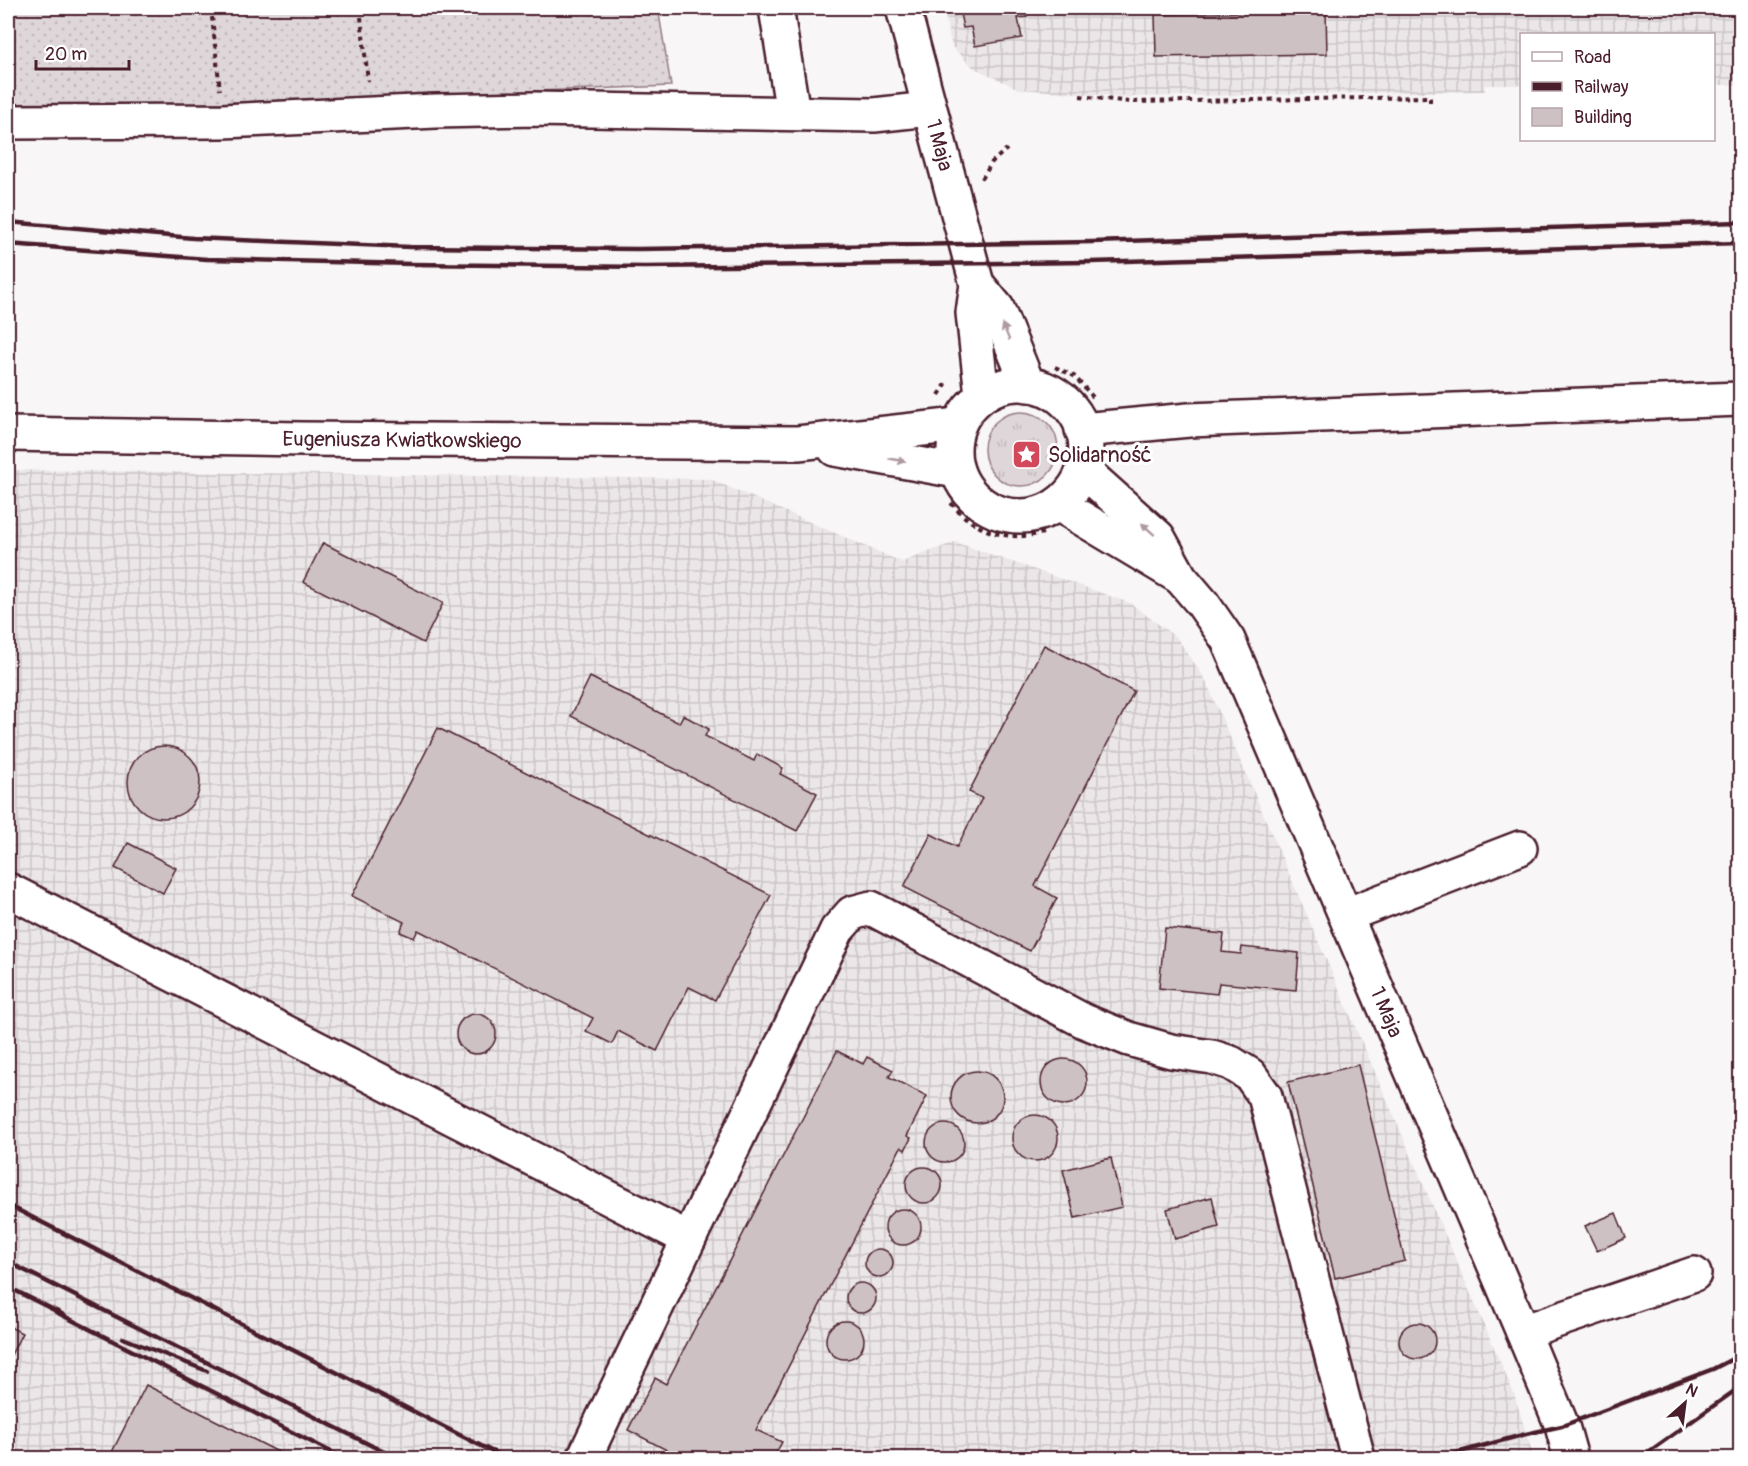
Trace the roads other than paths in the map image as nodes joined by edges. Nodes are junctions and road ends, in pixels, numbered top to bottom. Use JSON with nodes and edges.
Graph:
{"nodes":[{"id":1,"x":776,"y":8,"type":"edge"},
{"id":2,"x":903,"y":8,"type":"edge"},
{"id":3,"x":929,"y":109,"type":"junction"},
{"id":4,"x":794,"y":113,"type":"junction"},
{"id":5,"x":8,"y":122,"type":"edge"},
{"id":6,"x":977,"y":284,"type":"junction"},
{"id":7,"x":1028,"y":385,"type":"junction"},
{"id":8,"x":982,"y":395,"type":"junction"},
{"id":9,"x":1740,"y":399,"type":"edge"},
{"id":10,"x":958,"y":425,"type":"junction"},
{"id":11,"x":1082,"y":430,"type":"junction"},
{"id":12,"x":8,"y":434,"type":"edge"},
{"id":13,"x":798,"y":443,"type":"junction"},
{"id":14,"x":1083,"y":470,"type":"junction"},
{"id":15,"x":951,"y":484,"type":"junction"},
{"id":16,"x":1052,"y":518,"type":"junction"},
{"id":17,"x":1180,"y":577,"type":"junction"},
{"id":18,"x":1520,"y":848,"type":"dead end"},
{"id":19,"x":8,"y":890,"type":"edge"},
{"id":20,"x":1346,"y":915,"type":"junction"},
{"id":21,"x":689,"y":1239,"type":"junction"},
{"id":22,"x":1694,"y":1274,"type":"dead end"},
{"id":23,"x":1523,"y":1332,"type":"junction"},
{"id":24,"x":584,"y":1458,"type":"edge"},
{"id":25,"x":1358,"y":1458,"type":"edge"},
{"id":26,"x":1571,"y":1458,"type":"edge"}],
"edges":[{"from":1,"to":4,"type":"street"},
{"from":2,"to":3,"type":"street","name":"1 Maja"},
{"from":3,"to":4,"type":"street"},
{"from":3,"to":6,"type":"street","name":"1 Maja"},
{"from":4,"to":5,"type":"street"},
{"from":7,"to":6,"type":"street","name":"1 Maja","one_way":true},
{"from":6,"to":8,"type":"street","name":"1 Maja"},
{"from":7,"to":8,"type":"street"},
{"from":7,"to":11,"type":"street"},
{"from":8,"to":10,"type":"street"},
{"from":9,"to":11,"type":"street"},
{"from":10,"to":13,"type":"street","name":"Eugeniusza Kwiatkowskiego"},
{"from":10,"to":15,"type":"street"},
{"from":11,"to":14,"type":"street"},
{"from":12,"to":13,"type":"street","name":"Eugeniusza Kwiatkowskiego"},
{"from":13,"to":15,"type":"street","name":"Eugeniusza Kwiatkowskiego","one_way":true},
{"from":14,"to":16,"type":"street"},
{"from":17,"to":14,"type":"street","name":"1 Maja","one_way":true},
{"from":15,"to":16,"type":"street"},
{"from":16,"to":17,"type":"street","name":"1 Maja"},
{"from":17,"to":20,"type":"street","name":"1 Maja"},
{"from":18,"to":20,"type":"street"},
{"from":19,"to":21,"type":"street"},
{"from":20,"to":23,"type":"street","name":"1 Maja"},
{"from":21,"to":24,"type":"street"},
{"from":21,"to":25,"type":"street"},
{"from":22,"to":23,"type":"street"},
{"from":23,"to":26,"type":"street","name":"1 Maja"}]}
